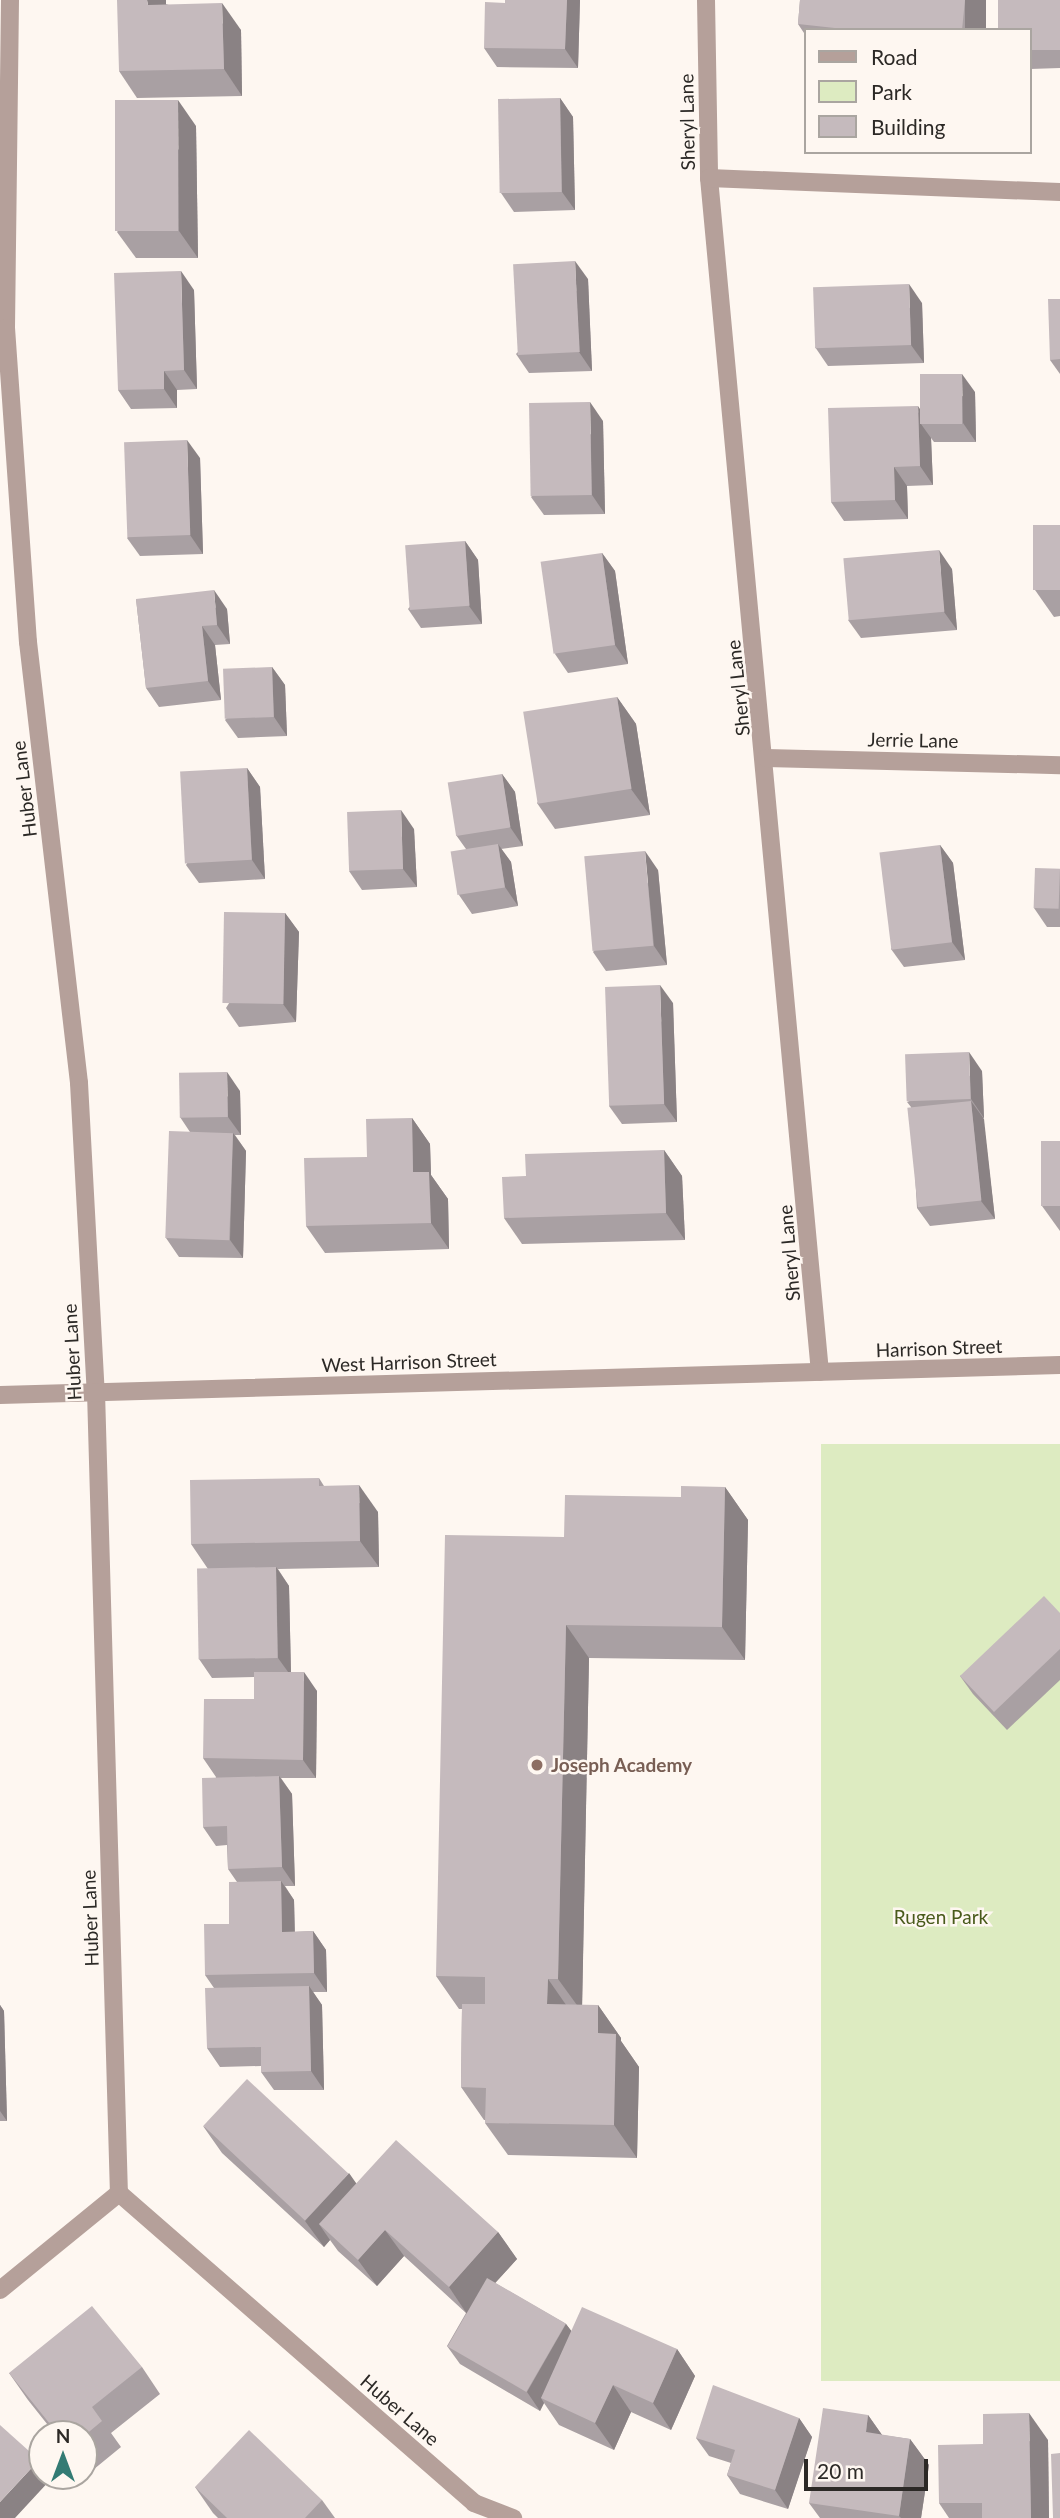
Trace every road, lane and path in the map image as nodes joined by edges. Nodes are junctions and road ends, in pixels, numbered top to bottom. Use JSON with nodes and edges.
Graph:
{"nodes":[{"id":1,"x":10,"y":0,"type":"edge"},
{"id":2,"x":706,"y":0,"type":"edge"},
{"id":3,"x":709,"y":178,"type":"junction"},
{"id":4,"x":1060,"y":192,"type":"edge"},
{"id":5,"x":766,"y":758,"type":"junction"},
{"id":6,"x":1060,"y":765,"type":"edge"},
{"id":7,"x":1060,"y":1365,"type":"edge"},
{"id":8,"x":820,"y":1372,"type":"junction"},
{"id":9,"x":96,"y":1392,"type":"junction"},
{"id":10,"x":0,"y":1395,"type":"edge"},
{"id":11,"x":120,"y":2193,"type":"junction"},
{"id":12,"x":0,"y":2290,"type":"edge"},
{"id":13,"x":470,"y":2511,"type":"edge"},
{"id":14,"x":513,"y":2518,"type":"edge"}],
"edges":[{"from":1,"to":9,"type":"street","name":"Huber Lane"},
{"from":2,"to":3,"type":"street","name":"Sheryl Lane"},
{"from":3,"to":4,"type":"street"},
{"from":3,"to":5,"type":"street","name":"Sheryl Lane"},
{"from":5,"to":6,"type":"street","name":"Jerrie Lane"},
{"from":5,"to":8,"type":"street","name":"Sheryl Lane"},
{"from":7,"to":8,"type":"street","name":"Harrison Street"},
{"from":8,"to":9,"type":"street","name":"West Harrison Street"},
{"from":9,"to":10,"type":"street","name":"West Harrison Street"},
{"from":9,"to":11,"type":"street","name":"Huber Lane"},
{"from":11,"to":12,"type":"street"},
{"from":11,"to":13,"type":"street","name":"Huber Lane"},
{"from":13,"to":14,"type":"street","name":"Huber Lane"}]}
